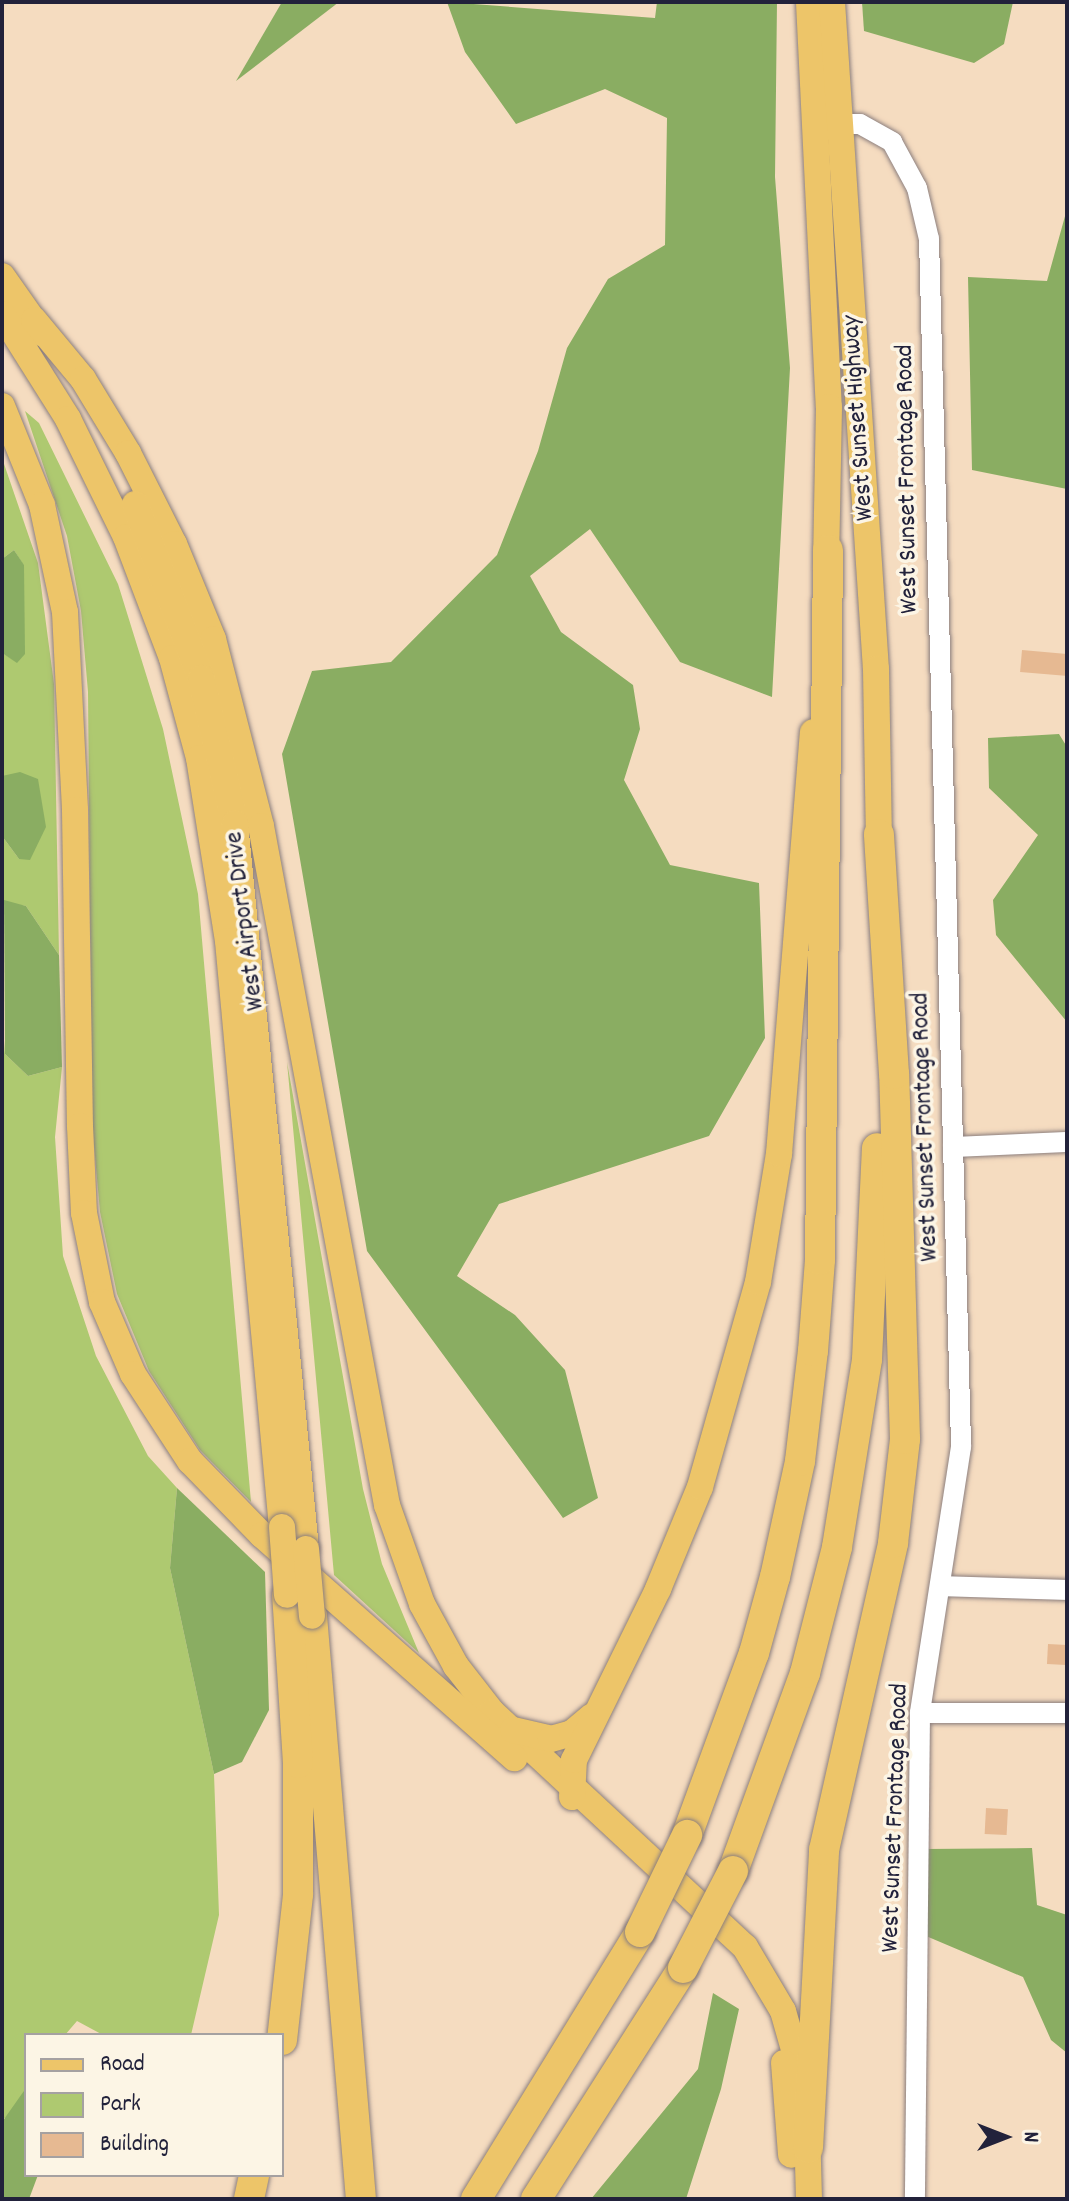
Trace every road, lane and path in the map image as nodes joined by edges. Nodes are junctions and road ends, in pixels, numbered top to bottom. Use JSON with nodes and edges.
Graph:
{"nodes":[{"id":1,"x":809,"y":2,"type":"edge"},
{"id":2,"x":832,"y":2,"type":"edge"},
{"id":3,"x":825,"y":124,"type":"junction"},
{"id":4,"x":2,"y":276,"type":"edge"},
{"id":5,"x":2,"y":314,"type":"edge"},
{"id":6,"x":34,"y":320,"type":"junction"},
{"id":7,"x":2,"y":406,"type":"edge"},
{"id":8,"x":828,"y":550,"type":"junction"},
{"id":9,"x":879,"y":834,"type":"junction"},
{"id":10,"x":1067,"y":1142,"type":"edge"},
{"id":11,"x":953,"y":1147,"type":"junction"},
{"id":12,"x":940,"y":1586,"type":"junction"},
{"id":13,"x":1067,"y":1590,"type":"edge"},
{"id":14,"x":287,"y":1595,"type":"joint"},
{"id":15,"x":312,"y":1616,"type":"joint"},
{"id":16,"x":603,"y":1700,"type":"junction"},
{"id":17,"x":920,"y":1713,"type":"junction"},
{"id":18,"x":1067,"y":1713,"type":"edge"},
{"id":19,"x":505,"y":1726,"type":"junction"},
{"id":20,"x":570,"y":1787,"type":"junction"},
{"id":21,"x":580,"y":1815,"type":"junction"},
{"id":22,"x":283,"y":2033,"type":"edge"},
{"id":23,"x":808,"y":2148,"type":"junction"},
{"id":24,"x":254,"y":2177,"type":"edge"},
{"id":25,"x":249,"y":2199,"type":"edge"},
{"id":26,"x":361,"y":2199,"type":"edge"},
{"id":27,"x":476,"y":2199,"type":"edge"},
{"id":28,"x":536,"y":2199,"type":"edge"},
{"id":29,"x":791,"y":2199,"type":"edge"},
{"id":30,"x":809,"y":2199,"type":"edge"},
{"id":31,"x":915,"y":2199,"type":"edge"}],
"edges":[{"from":1,"to":3,"type":"main road","name":"West Sunset Highway"},
{"from":2,"to":3,"type":"main road","name":"West Sunset Highway"},
{"from":3,"to":8,"type":"main road","name":"West Sunset Highway"},
{"from":3,"to":9,"type":"main road","name":"West Sunset Highway"},
{"from":3,"to":11,"type":"street","name":"West Sunset Frontage Road"},
{"from":4,"to":6,"type":"main road","name":"West Airport Drive"},
{"from":5,"to":14,"type":"main road","name":"West Airport Drive","bridge":true},
{"from":6,"to":15,"type":"main road","name":"West Airport Drive","bridge":true},
{"from":6,"to":19,"type":"main road"},
{"from":7,"to":21,"type":"main road"},
{"from":8,"to":16,"type":"main road","name":"West Sunset Highway"},
{"from":8,"to":27,"type":"highway","bridge":true},
{"from":9,"to":23,"type":"highway"},
{"from":9,"to":28,"type":"highway","bridge":true},
{"from":10,"to":11,"type":"street"},
{"from":11,"to":12,"type":"street","name":"West Sunset Frontage Road"},
{"from":12,"to":13,"type":"street"},
{"from":12,"to":17,"type":"street","name":"West Sunset Frontage Road"},
{"from":14,"to":22,"type":"highway"},
{"from":15,"to":26,"type":"highway"},
{"from":16,"to":19,"type":"main road"},
{"from":16,"to":20,"type":"main road","name":"West Sunset Highway"},
{"from":17,"to":18,"type":"street"},
{"from":17,"to":31,"type":"street","name":"West Sunset Frontage Road"},
{"from":19,"to":20,"type":"main road"},
{"from":20,"to":21,"type":"main road"},
{"from":20,"to":23,"type":"main road"},
{"from":21,"to":29,"type":"main road"},
{"from":23,"to":30,"type":"main road"},
{"from":24,"to":25,"type":"highway"}]}
